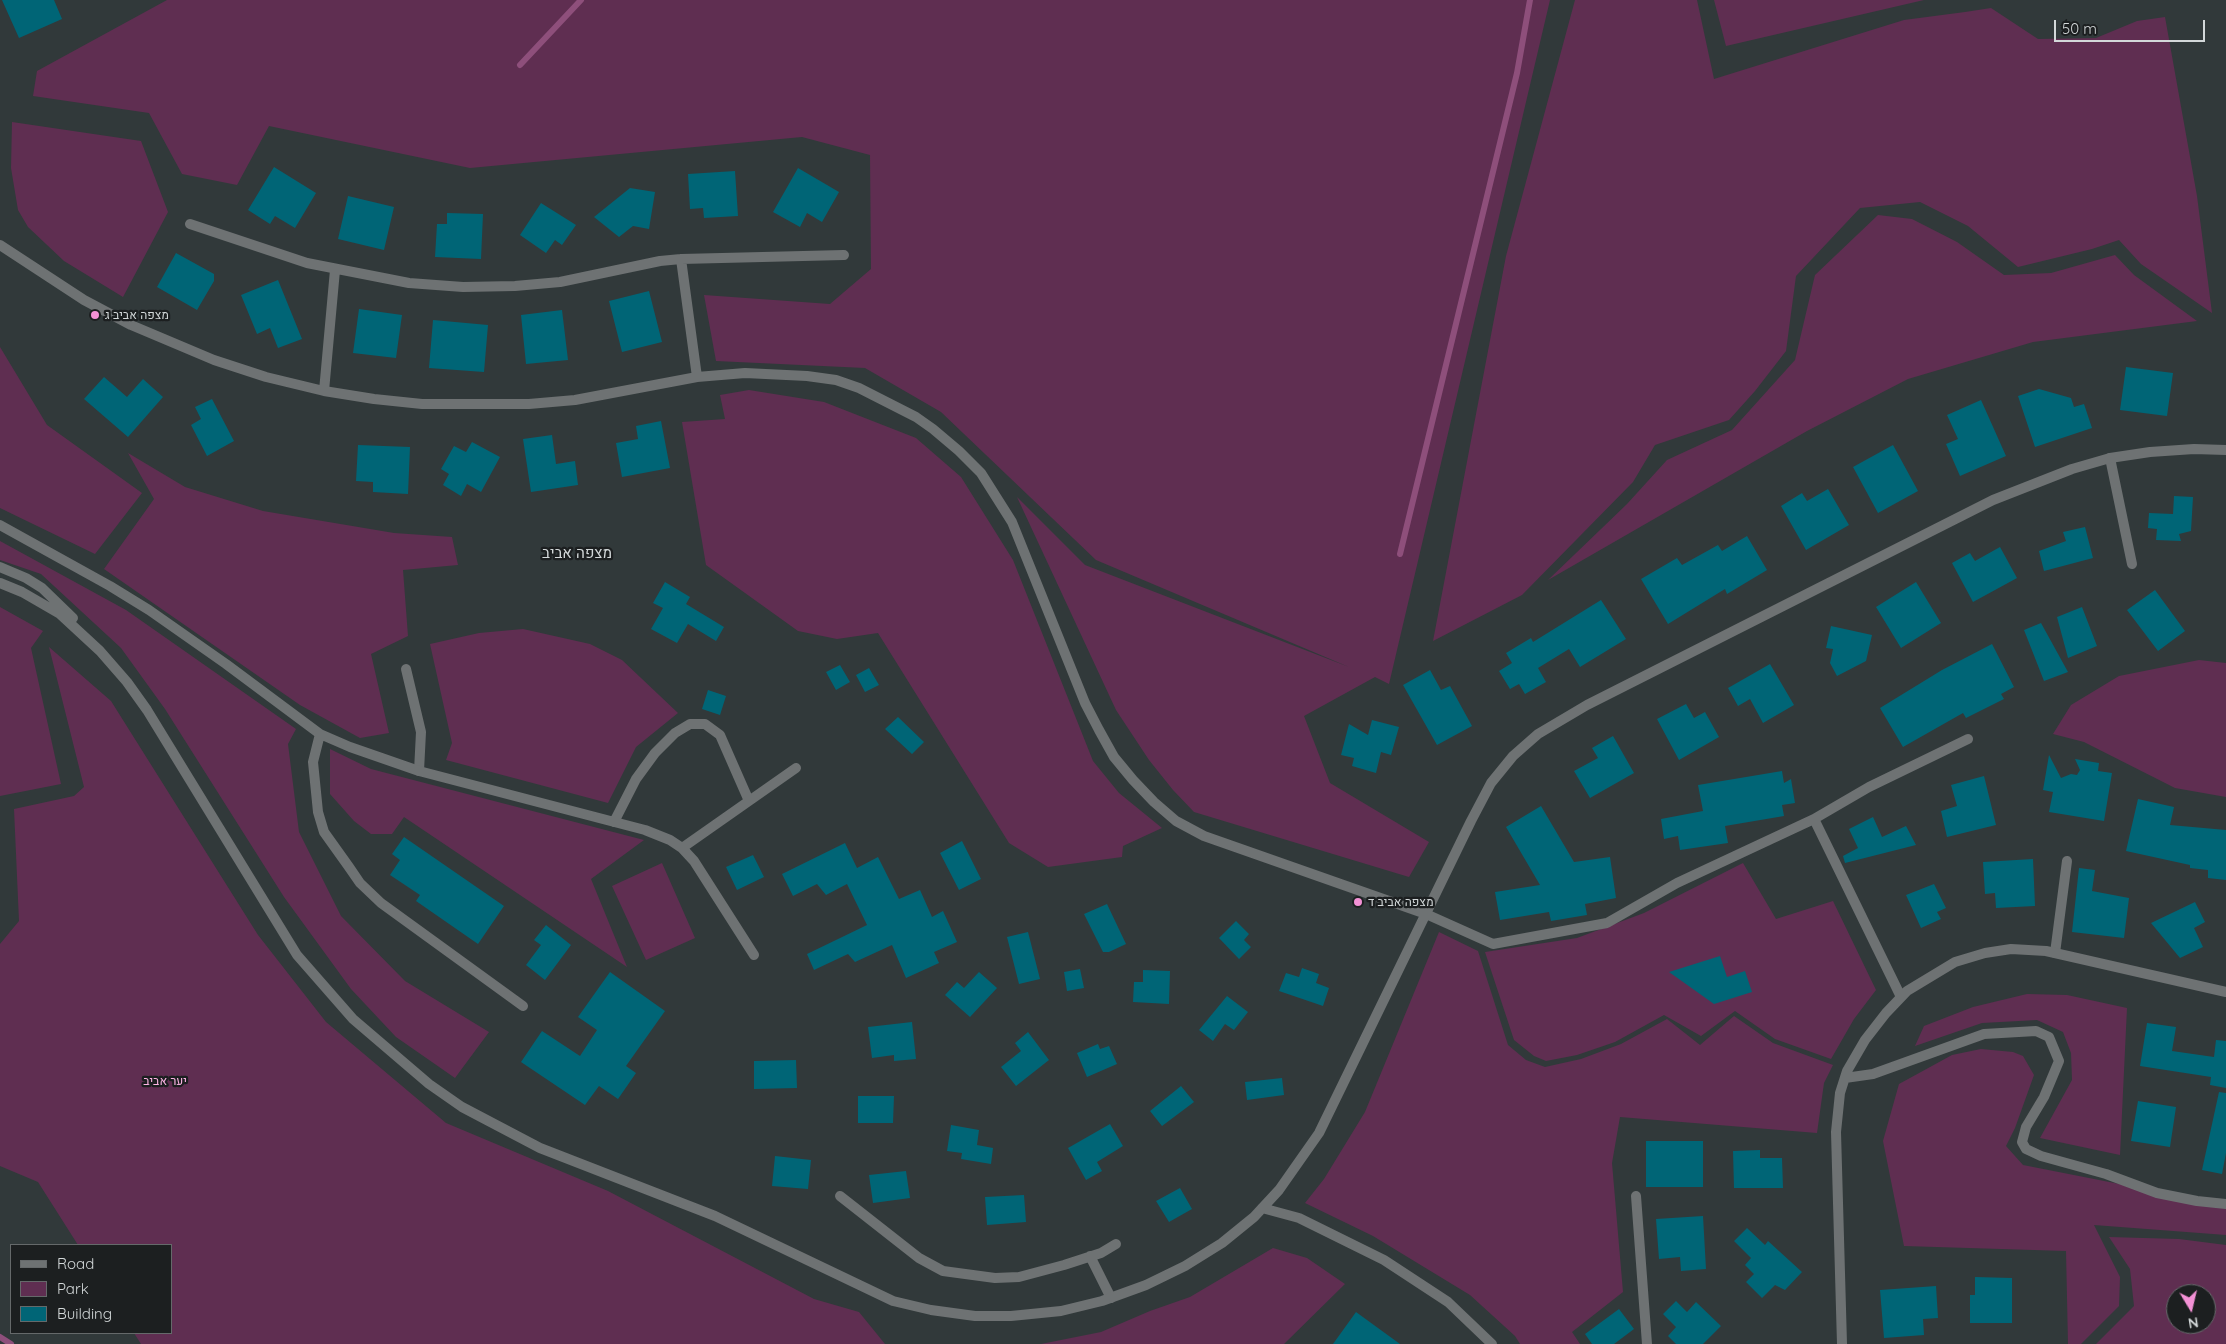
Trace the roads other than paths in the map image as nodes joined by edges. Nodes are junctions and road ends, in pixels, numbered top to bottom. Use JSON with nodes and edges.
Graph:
{"nodes":[{"id":1,"x":190,"y":224,"type":"dead end"},
{"id":2,"x":0,"y":245,"type":"edge"},
{"id":3,"x":844,"y":255,"type":"dead end"},
{"id":4,"x":682,"y":258,"type":"junction"},
{"id":5,"x":335,"y":270,"type":"junction"},
{"id":6,"x":697,"y":377,"type":"junction"},
{"id":7,"x":324,"y":391,"type":"junction"},
{"id":8,"x":2226,"y":450,"type":"edge"},
{"id":9,"x":2110,"y":458,"type":"junction"},
{"id":10,"x":0,"y":525,"type":"edge"},
{"id":11,"x":2132,"y":564,"type":"dead end"},
{"id":12,"x":0,"y":567,"type":"edge"},
{"id":13,"x":0,"y":583,"type":"edge"},
{"id":14,"x":100,"y":651,"type":"junction"},
{"id":15,"x":406,"y":669,"type":"dead end"},
{"id":16,"x":320,"y":734,"type":"junction"},
{"id":17,"x":1968,"y":738,"type":"dead end"},
{"id":18,"x":796,"y":768,"type":"dead end"},
{"id":19,"x":419,"y":771,"type":"junction"},
{"id":20,"x":749,"y":801,"type":"junction"},
{"id":21,"x":1814,"y":819,"type":"junction"},
{"id":22,"x":614,"y":822,"type":"junction"},
{"id":23,"x":682,"y":848,"type":"junction"},
{"id":24,"x":2067,"y":861,"type":"dead end"},
{"id":25,"x":1426,"y":914,"type":"junction"},
{"id":26,"x":2055,"y":953,"type":"junction"},
{"id":27,"x":754,"y":955,"type":"dead end"},
{"id":28,"x":2226,"y":992,"type":"edge"},
{"id":29,"x":1902,"y":997,"type":"junction"},
{"id":30,"x":523,"y":1006,"type":"dead end"},
{"id":31,"x":1844,"y":1078,"type":"junction"},
{"id":32,"x":840,"y":1196,"type":"dead end"},
{"id":33,"x":1636,"y":1196,"type":"dead end"},
{"id":34,"x":2226,"y":1204,"type":"edge"},
{"id":35,"x":1262,"y":1208,"type":"junction"},
{"id":36,"x":1116,"y":1244,"type":"dead end"},
{"id":37,"x":1090,"y":1256,"type":"junction"},
{"id":38,"x":1111,"y":1298,"type":"junction"},
{"id":39,"x":1492,"y":1344,"type":"edge"},
{"id":40,"x":1648,"y":1344,"type":"edge"},
{"id":41,"x":1842,"y":1344,"type":"edge"}],
"edges":[{"from":1,"to":5,"type":"street"},
{"from":2,"to":7,"type":"street"},
{"from":3,"to":4,"type":"street"},
{"from":4,"to":5,"type":"street"},
{"from":4,"to":6,"type":"street"},
{"from":5,"to":7,"type":"street"},
{"from":6,"to":7,"type":"street"},
{"from":6,"to":25,"type":"street"},
{"from":8,"to":9,"type":"street"},
{"from":9,"to":11,"type":"street"},
{"from":9,"to":25,"type":"street"},
{"from":10,"to":16,"type":"street"},
{"from":12,"to":14,"type":"street"},
{"from":13,"to":14,"type":"street"},
{"from":14,"to":38,"type":"street"},
{"from":15,"to":19,"type":"street"},
{"from":16,"to":19,"type":"street"},
{"from":16,"to":30,"type":"street"},
{"from":17,"to":21,"type":"street"},
{"from":18,"to":20,"type":"street"},
{"from":19,"to":22,"type":"street"},
{"from":20,"to":22,"type":"street"},
{"from":20,"to":23,"type":"street"},
{"from":21,"to":25,"type":"street"},
{"from":21,"to":29,"type":"street"},
{"from":22,"to":23,"type":"street"},
{"from":23,"to":27,"type":"street"},
{"from":24,"to":26,"type":"street"},
{"from":25,"to":35,"type":"street"},
{"from":26,"to":28,"type":"street"},
{"from":26,"to":29,"type":"street"},
{"from":29,"to":31,"type":"street"},
{"from":31,"to":34,"type":"street"},
{"from":31,"to":41,"type":"street"},
{"from":32,"to":37,"type":"street"},
{"from":33,"to":40,"type":"street"},
{"from":35,"to":38,"type":"street"},
{"from":35,"to":39,"type":"street"},
{"from":36,"to":37,"type":"street"},
{"from":37,"to":38,"type":"street"}]}
